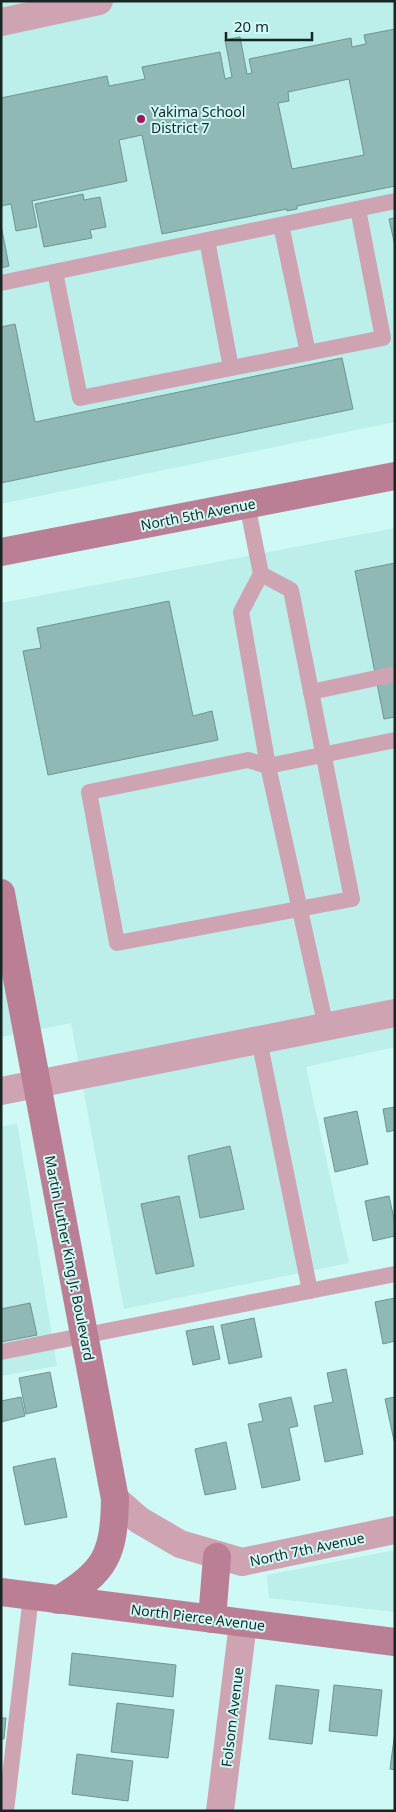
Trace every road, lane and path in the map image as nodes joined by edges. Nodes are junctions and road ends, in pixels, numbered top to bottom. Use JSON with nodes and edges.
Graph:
{"nodes":[{"id":1,"x":98,"y":1,"type":"edge"},
{"id":2,"x":1,"y":22,"type":"edge"},
{"id":3,"x":395,"y":201,"type":"edge"},
{"id":4,"x":358,"y":209,"type":"junction"},
{"id":5,"x":281,"y":225,"type":"junction"},
{"id":6,"x":207,"y":240,"type":"junction"},
{"id":7,"x":55,"y":272,"type":"junction"},
{"id":8,"x":1,"y":283,"type":"edge"},
{"id":9,"x":308,"y":353,"type":"junction"},
{"id":10,"x":230,"y":368,"type":"junction"},
{"id":11,"x":395,"y":476,"type":"edge"},
{"id":12,"x":248,"y":504,"type":"junction"},
{"id":13,"x":1,"y":552,"type":"edge"},
{"id":14,"x":261,"y":574,"type":"junction"},
{"id":15,"x":395,"y":674,"type":"edge"},
{"id":16,"x":311,"y":692,"type":"junction"},
{"id":17,"x":395,"y":740,"type":"edge"},
{"id":18,"x":323,"y":755,"type":"junction"},
{"id":19,"x":268,"y":766,"type":"junction"},
{"id":20,"x":1,"y":893,"type":"edge"},
{"id":21,"x":300,"y":909,"type":"junction"},
{"id":22,"x":395,"y":1014,"type":"edge"},
{"id":23,"x":326,"y":1027,"type":"junction"},
{"id":24,"x":259,"y":1040,"type":"junction"},
{"id":25,"x":37,"y":1084,"type":"junction"},
{"id":26,"x":1,"y":1091,"type":"edge"},
{"id":27,"x":395,"y":1274,"type":"edge"},
{"id":28,"x":310,"y":1291,"type":"junction"},
{"id":29,"x":85,"y":1336,"type":"junction"},
{"id":30,"x":1,"y":1352,"type":"edge"},
{"id":31,"x":115,"y":1499,"type":"junction"},
{"id":32,"x":395,"y":1530,"type":"edge"},
{"id":33,"x":217,"y":1557,"type":"junction"},
{"id":34,"x":1,"y":1592,"type":"edge"},
{"id":35,"x":31,"y":1596,"type":"junction"},
{"id":36,"x":58,"y":1600,"type":"junction"},
{"id":37,"x":212,"y":1619,"type":"junction"},
{"id":38,"x":243,"y":1623,"type":"junction"},
{"id":39,"x":395,"y":1642,"type":"edge"},
{"id":40,"x":6,"y":1811,"type":"edge"},
{"id":41,"x":220,"y":1811,"type":"edge"}],
"edges":[{"from":1,"to":2,"type":"street"},
{"from":3,"to":4,"type":"lane"},
{"from":4,"to":5,"type":"lane"},
{"from":4,"to":9,"type":"lane"},
{"from":5,"to":6,"type":"lane"},
{"from":5,"to":9,"type":"lane"},
{"from":6,"to":7,"type":"lane"},
{"from":6,"to":10,"type":"lane"},
{"from":7,"to":8,"type":"lane"},
{"from":7,"to":10,"type":"lane"},
{"from":9,"to":10,"type":"lane"},
{"from":11,"to":12,"type":"main road","name":"North 5th Avenue"},
{"from":12,"to":13,"type":"main road","name":"North 5th Avenue"},
{"from":12,"to":14,"type":"lane"},
{"from":14,"to":16,"type":"lane"},
{"from":14,"to":19,"type":"lane"},
{"from":15,"to":16,"type":"lane"},
{"from":16,"to":18,"type":"lane"},
{"from":17,"to":18,"type":"lane"},
{"from":18,"to":19,"type":"lane"},
{"from":18,"to":21,"type":"lane"},
{"from":19,"to":21,"type":"lane"},
{"from":19,"to":21,"type":"lane"},
{"from":20,"to":25,"type":"main road","name":"Martin Luther King Jr. Boulevard"},
{"from":21,"to":23,"type":"lane"},
{"from":22,"to":23,"type":"street"},
{"from":23,"to":24,"type":"street"},
{"from":24,"to":25,"type":"street"},
{"from":24,"to":28,"type":"lane"},
{"from":25,"to":26,"type":"street"},
{"from":25,"to":29,"type":"main road","name":"Martin Luther King Jr. Boulevard"},
{"from":27,"to":28,"type":"lane"},
{"from":28,"to":29,"type":"lane"},
{"from":29,"to":30,"type":"lane"},
{"from":29,"to":31,"type":"main road","name":"Martin Luther King Jr. Boulevard"},
{"from":31,"to":33,"type":"street","name":"North 7th Avenue"},
{"from":31,"to":36,"type":"main road","name":"Martin Luther King Jr. Boulevard"},
{"from":32,"to":33,"type":"street","name":"North 7th Avenue"},
{"from":33,"to":37,"type":"main road"},
{"from":34,"to":35,"type":"main road","name":"North Pierce Avenue"},
{"from":35,"to":36,"type":"main road","name":"North Pierce Avenue"},
{"from":35,"to":40,"type":"lane"},
{"from":36,"to":37,"type":"main road","name":"North Pierce Avenue"},
{"from":37,"to":38,"type":"main road","name":"North Pierce Avenue"},
{"from":38,"to":39,"type":"main road","name":"North Pierce Avenue"},
{"from":38,"to":41,"type":"street","name":"Folsom Avenue"}]}
